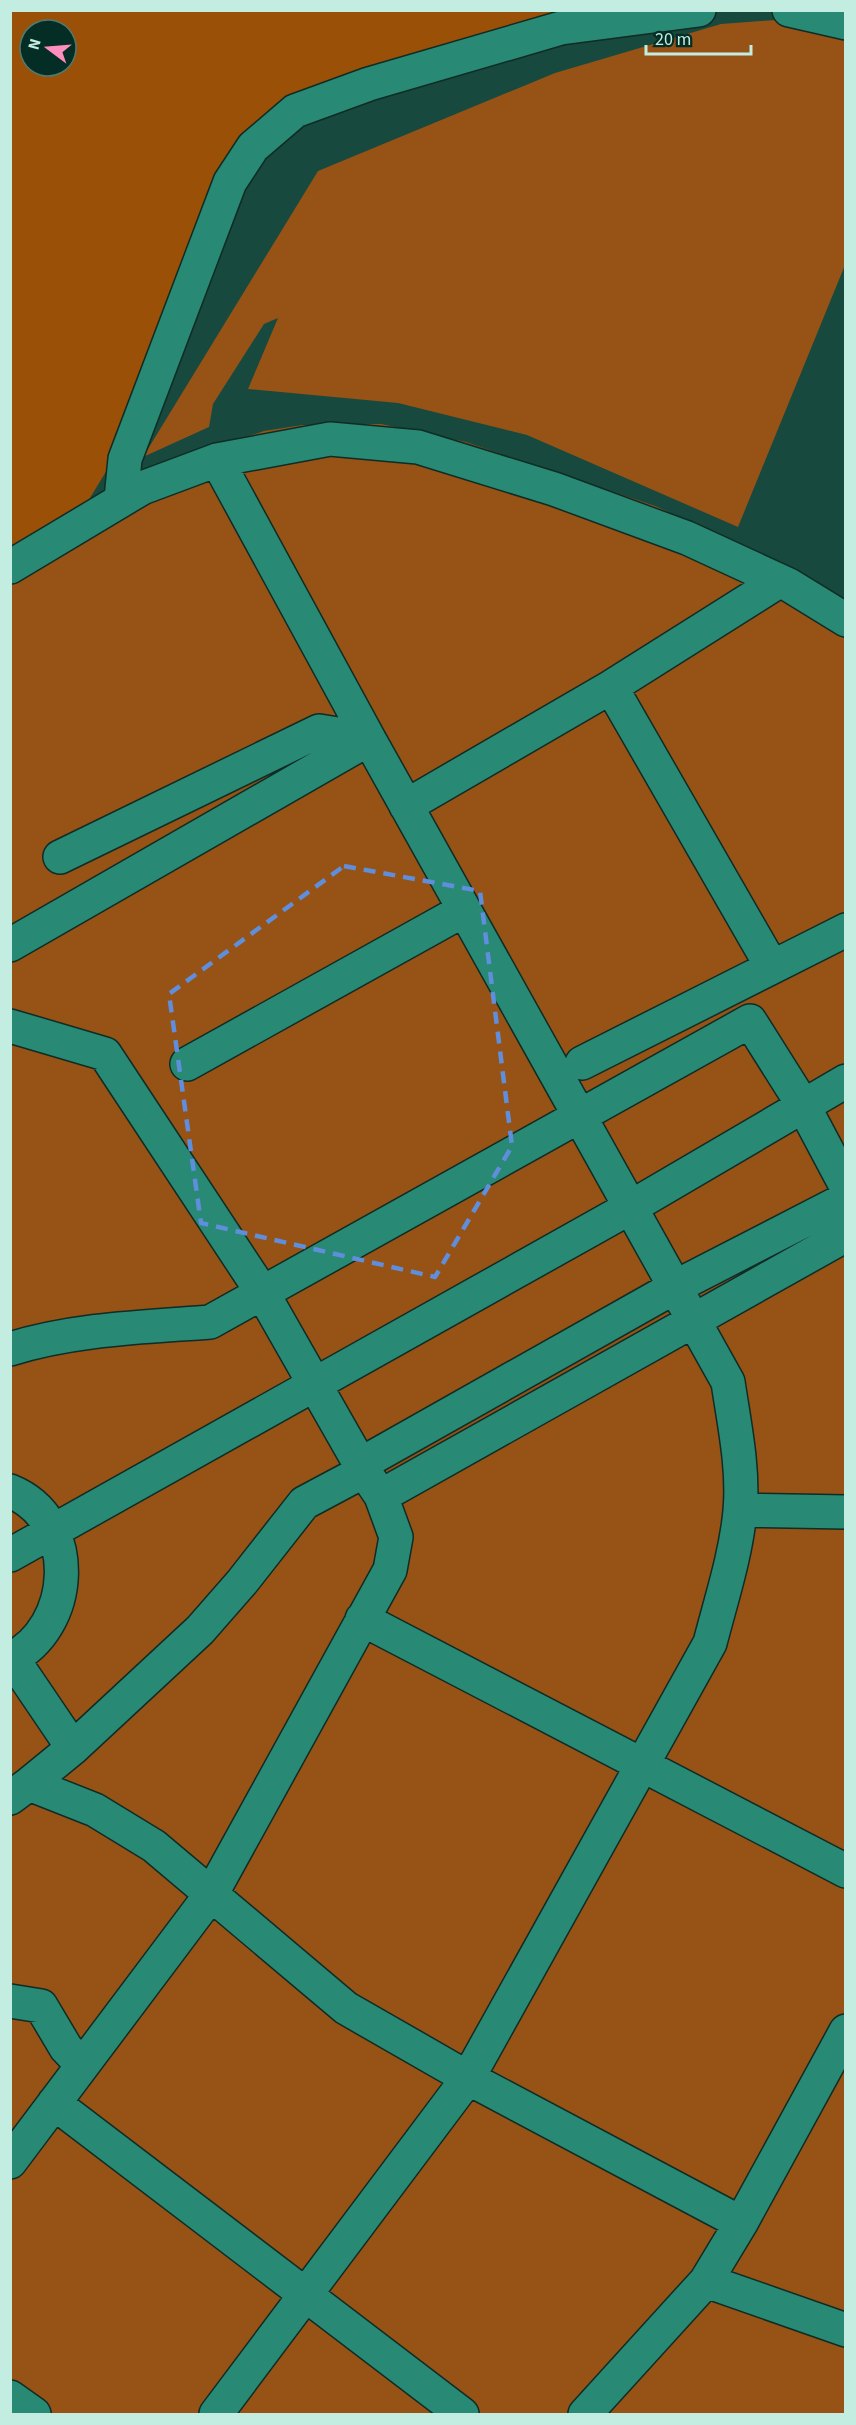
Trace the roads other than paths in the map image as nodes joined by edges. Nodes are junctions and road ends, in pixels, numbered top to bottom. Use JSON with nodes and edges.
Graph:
{"nodes":[{"id":1,"x":699,"y":10,"type":"edge"},
{"id":2,"x":789,"y":10,"type":"edge"},
{"id":3,"x":846,"y":23,"type":"edge"},
{"id":4,"x":217,"y":460,"type":"junction"},
{"id":5,"x":121,"y":500,"type":"junction"},
{"id":6,"x":10,"y":567,"type":"edge"},
{"id":7,"x":779,"y":581,"type":"junction"},
{"id":8,"x":846,"y":620,"type":"edge"},
{"id":9,"x":611,"y":687,"type":"junction"},
{"id":10,"x":369,"y":739,"type":"junction"},
{"id":11,"x":406,"y":806,"type":"junction"},
{"id":12,"x":60,"y":857,"type":"dead end"},
{"id":13,"x":464,"y":910,"type":"junction"},
{"id":14,"x":846,"y":930,"type":"edge"},
{"id":15,"x":10,"y":945,"type":"edge"},
{"id":16,"x":772,"y":967,"type":"junction"},
{"id":17,"x":10,"y":1026,"type":"edge"},
{"id":18,"x":582,"y":1063,"type":"dead end"},
{"id":19,"x":186,"y":1064,"type":"dead end"},
{"id":20,"x":846,"y":1081,"type":"edge"},
{"id":21,"x":803,"y":1106,"type":"junction"},
{"id":22,"x":578,"y":1115,"type":"junction"},
{"id":23,"x":846,"y":1186,"type":"edge"},
{"id":24,"x":846,"y":1199,"type":"edge"},
{"id":25,"x":631,"y":1207,"type":"junction"},
{"id":26,"x":846,"y":1235,"type":"edge"},
{"id":27,"x":675,"y":1287,"type":"junction"},
{"id":28,"x":262,"y":1292,"type":"junction"},
{"id":29,"x":693,"y":1320,"type":"junction"},
{"id":30,"x":10,"y":1349,"type":"edge"},
{"id":31,"x":316,"y":1385,"type":"junction"},
{"id":32,"x":369,"y":1477,"type":"junction"},
{"id":33,"x":10,"y":1491,"type":"edge"},
{"id":34,"x":740,"y":1510,"type":"junction"},
{"id":35,"x":846,"y":1512,"type":"edge"},
{"id":36,"x":52,"y":1532,"type":"junction"},
{"id":37,"x":10,"y":1555,"type":"edge"},
{"id":38,"x":362,"y":1619,"type":"junction"},
{"id":39,"x":11,"y":1657,"type":"edge"},
{"id":40,"x":73,"y":1748,"type":"junction"},
{"id":41,"x":643,"y":1766,"type":"junction"},
{"id":42,"x":20,"y":1791,"type":"edge"},
{"id":43,"x":846,"y":1871,"type":"edge"},
{"id":44,"x":212,"y":1893,"type":"junction"},
{"id":45,"x":10,"y":2001,"type":"edge"},
{"id":46,"x":846,"y":2031,"type":"edge"},
{"id":47,"x":82,"y":2065,"type":"junction"},
{"id":48,"x":468,"y":2078,"type":"junction"},
{"id":49,"x":54,"y":2103,"type":"junction"},
{"id":50,"x":10,"y":2162,"type":"edge"},
{"id":51,"x":741,"y":2223,"type":"junction"},
{"id":52,"x":706,"y":2281,"type":"junction"},
{"id":53,"x":307,"y":2294,"type":"junction"},
{"id":54,"x":846,"y":2330,"type":"edge"},
{"id":55,"x":10,"y":2397,"type":"edge"},
{"id":56,"x":34,"y":2415,"type":"edge"},
{"id":57,"x":216,"y":2415,"type":"edge"},
{"id":58,"x":462,"y":2415,"type":"edge"},
{"id":59,"x":585,"y":2415,"type":"edge"}],
"edges":[{"from":1,"to":5,"type":"lane"},
{"from":2,"to":3,"type":"lane"},
{"from":4,"to":5,"type":"lane"},
{"from":4,"to":7,"type":"lane"},
{"from":4,"to":10,"type":"lane"},
{"from":5,"to":6,"type":"lane"},
{"from":7,"to":8,"type":"lane"},
{"from":7,"to":9,"type":"lane"},
{"from":9,"to":11,"type":"lane"},
{"from":9,"to":16,"type":"lane"},
{"from":10,"to":11,"type":"lane"},
{"from":10,"to":12,"type":"lane"},
{"from":10,"to":15,"type":"lane"},
{"from":11,"to":13,"type":"lane"},
{"from":13,"to":19,"type":"lane"},
{"from":13,"to":22,"type":"lane"},
{"from":14,"to":16,"type":"lane"},
{"from":16,"to":18,"type":"lane"},
{"from":17,"to":28,"type":"lane"},
{"from":20,"to":21,"type":"lane"},
{"from":21,"to":22,"type":"lane"},
{"from":21,"to":23,"type":"lane"},
{"from":21,"to":25,"type":"lane"},
{"from":22,"to":25,"type":"lane"},
{"from":22,"to":28,"type":"lane"},
{"from":24,"to":27,"type":"lane"},
{"from":25,"to":27,"type":"lane"},
{"from":25,"to":31,"type":"lane"},
{"from":26,"to":29,"type":"lane"},
{"from":27,"to":29,"type":"lane"},
{"from":27,"to":32,"type":"lane"},
{"from":28,"to":30,"type":"lane"},
{"from":28,"to":31,"type":"lane"},
{"from":29,"to":32,"type":"lane"},
{"from":29,"to":34,"type":"lane"},
{"from":31,"to":32,"type":"lane"},
{"from":31,"to":36,"type":"lane"},
{"from":32,"to":38,"type":"lane"},
{"from":32,"to":40,"type":"lane"},
{"from":33,"to":36,"type":"lane"},
{"from":34,"to":35,"type":"lane"},
{"from":34,"to":41,"type":"lane"},
{"from":36,"to":37,"type":"lane"},
{"from":36,"to":39,"type":"lane"},
{"from":38,"to":41,"type":"lane"},
{"from":38,"to":44,"type":"lane"},
{"from":39,"to":40,"type":"lane"},
{"from":40,"to":42,"type":"lane"},
{"from":41,"to":43,"type":"lane"},
{"from":41,"to":48,"type":"lane"},
{"from":42,"to":44,"type":"lane"},
{"from":44,"to":47,"type":"lane"},
{"from":44,"to":48,"type":"lane"},
{"from":45,"to":47,"type":"lane"},
{"from":46,"to":51,"type":"lane"},
{"from":47,"to":49,"type":"lane"},
{"from":48,"to":51,"type":"lane"},
{"from":48,"to":53,"type":"lane"},
{"from":49,"to":50,"type":"lane"},
{"from":49,"to":53,"type":"lane"},
{"from":51,"to":52,"type":"lane"},
{"from":52,"to":54,"type":"lane"},
{"from":52,"to":59,"type":"lane"},
{"from":53,"to":57,"type":"lane"},
{"from":53,"to":58,"type":"lane"},
{"from":55,"to":56,"type":"lane"}]}
